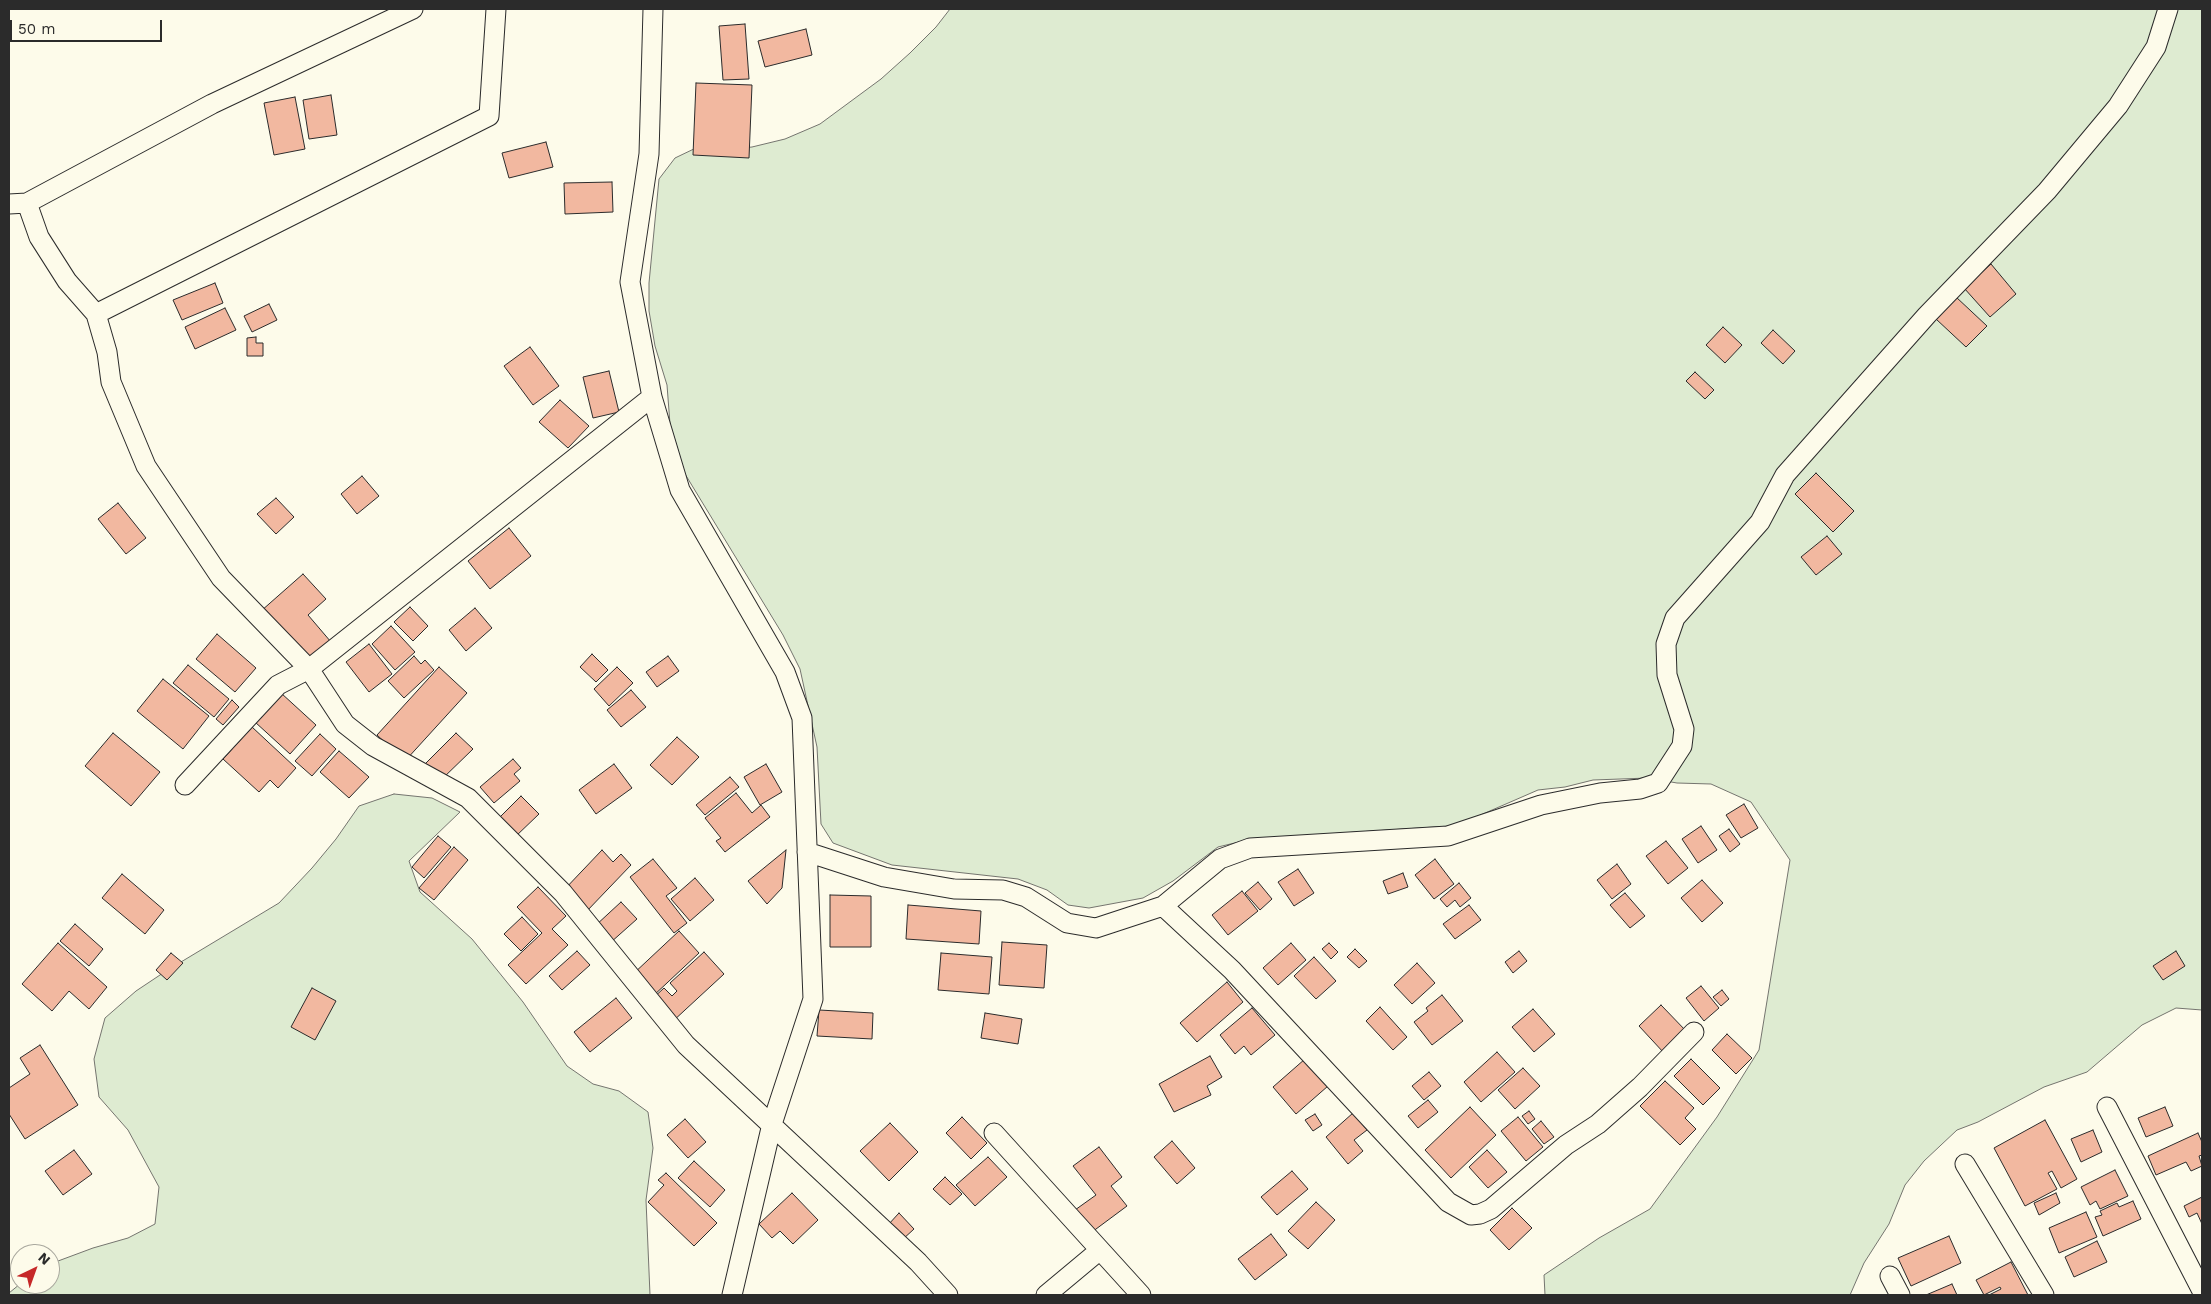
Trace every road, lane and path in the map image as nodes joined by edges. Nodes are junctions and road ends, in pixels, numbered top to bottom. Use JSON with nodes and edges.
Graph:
{"nodes":[{"id":1,"x":413,"y":9,"type":"edge"},
{"id":2,"x":496,"y":9,"type":"edge"},
{"id":3,"x":653,"y":9,"type":"edge"},
{"id":4,"x":2168,"y":9,"type":"edge"},
{"id":5,"x":28,"y":203,"type":"junction"},
{"id":6,"x":9,"y":204,"type":"edge"},
{"id":7,"x":96,"y":314,"type":"junction"},
{"id":8,"x":652,"y":397,"type":"junction"},
{"id":9,"x":309,"y":669,"type":"junction"},
{"id":10,"x":185,"y":785,"type":"dead end"},
{"id":11,"x":807,"y":852,"type":"junction"},
{"id":12,"x":1162,"y":906,"type":"junction"},
{"id":13,"x":1694,"y":1032,"type":"dead end"},
{"id":14,"x":2107,"y":1107,"type":"dead end"},
{"id":15,"x":772,"y":1124,"type":"junction"},
{"id":16,"x":994,"y":1133,"type":"dead end"},
{"id":17,"x":1965,"y":1164,"type":"dead end"},
{"id":18,"x":1100,"y":1250,"type":"junction"},
{"id":19,"x":1890,"y":1276,"type":"dead end"},
{"id":20,"x":2198,"y":1292,"type":"edge"},
{"id":21,"x":732,"y":1295,"type":"edge"},
{"id":22,"x":948,"y":1295,"type":"edge"},
{"id":23,"x":1046,"y":1295,"type":"edge"},
{"id":24,"x":1141,"y":1295,"type":"edge"},
{"id":25,"x":1900,"y":1295,"type":"edge"},
{"id":26,"x":2044,"y":1295,"type":"edge"}],
"edges":[{"from":1,"to":5,"type":"street"},
{"from":2,"to":7,"type":"street"},
{"from":3,"to":8,"type":"street"},
{"from":4,"to":12,"type":"street"},
{"from":5,"to":6,"type":"street"},
{"from":5,"to":7,"type":"street"},
{"from":7,"to":9,"type":"street"},
{"from":8,"to":9,"type":"street"},
{"from":8,"to":11,"type":"street"},
{"from":9,"to":10,"type":"street"},
{"from":9,"to":15,"type":"street"},
{"from":11,"to":12,"type":"street"},
{"from":11,"to":15,"type":"street"},
{"from":12,"to":13,"type":"street"},
{"from":14,"to":20,"type":"street"},
{"from":15,"to":21,"type":"street"},
{"from":15,"to":22,"type":"street"},
{"from":16,"to":18,"type":"street"},
{"from":17,"to":26,"type":"street"},
{"from":18,"to":23,"type":"street"},
{"from":18,"to":24,"type":"street"},
{"from":19,"to":25,"type":"street"}]}
